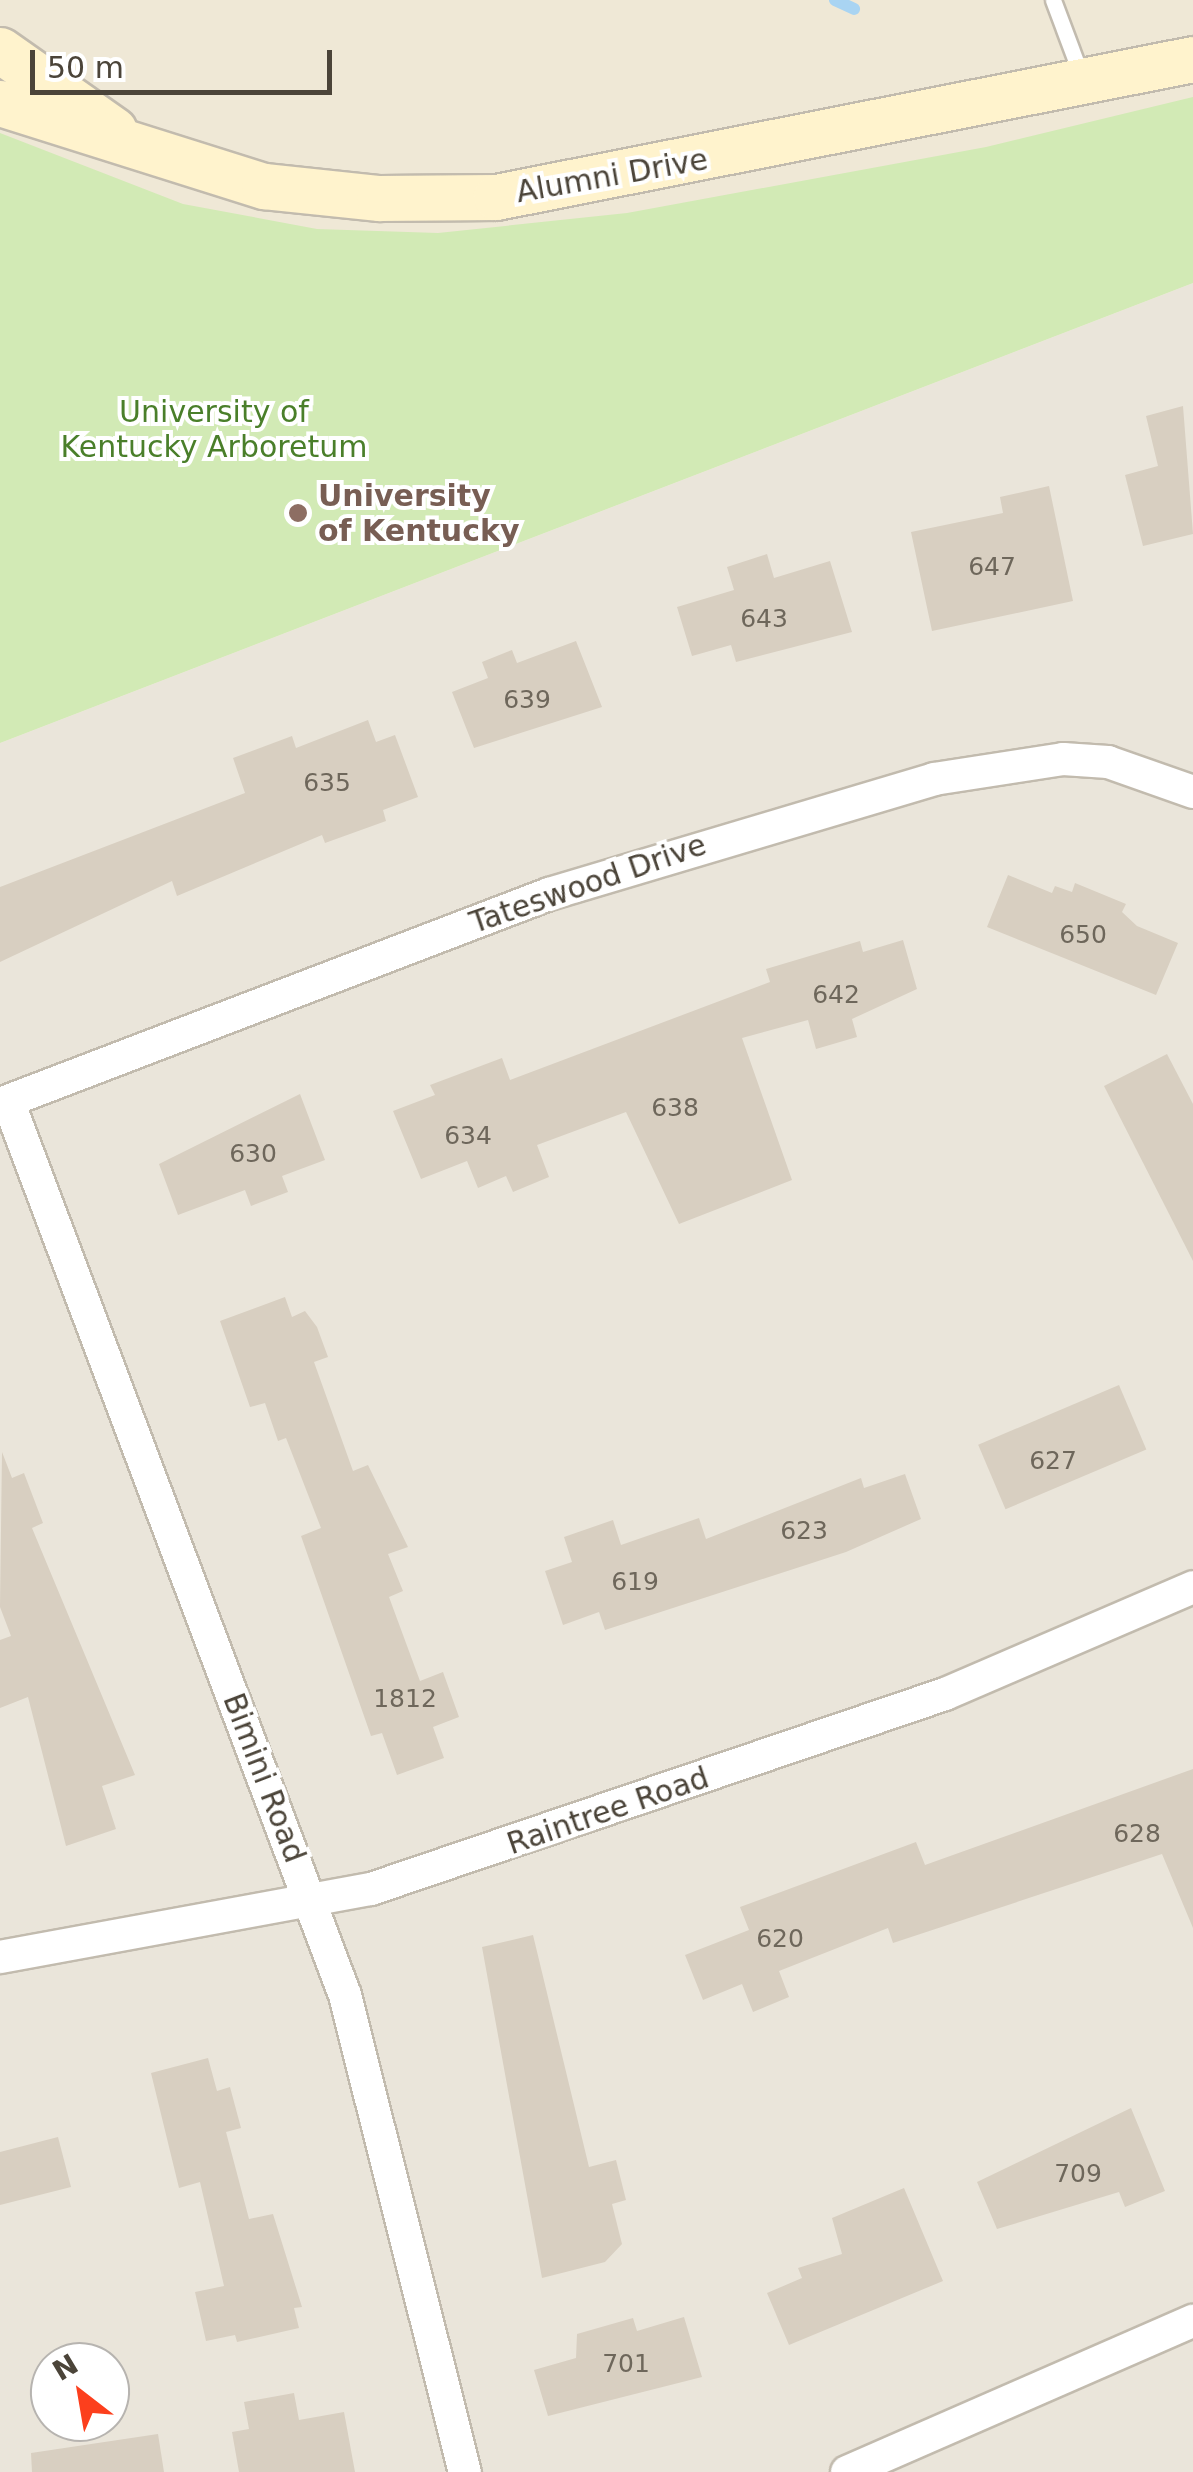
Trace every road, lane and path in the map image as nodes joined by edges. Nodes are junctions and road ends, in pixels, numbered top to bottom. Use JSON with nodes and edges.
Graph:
{"nodes":[{"id":1,"x":1053,"y":0,"type":"edge"},
{"id":2,"x":1193,"y":28,"type":"edge"},
{"id":3,"x":0,"y":50,"type":"edge"},
{"id":4,"x":1193,"y":60,"type":"edge"},
{"id":5,"x":1083,"y":79,"type":"junction"},
{"id":6,"x":0,"y":102,"type":"edge"},
{"id":7,"x":140,"y":148,"type":"junction"},
{"id":8,"x":1193,"y":792,"type":"edge"},
{"id":9,"x":4,"y":1102,"type":"edge"},
{"id":10,"x":1193,"y":1587,"type":"edge"},
{"id":11,"x":312,"y":1903,"type":"junction"},
{"id":12,"x":0,"y":1957,"type":"edge"},
{"id":13,"x":1193,"y":2320,"type":"edge"},
{"id":14,"x":465,"y":2472,"type":"edge"},
{"id":15,"x":847,"y":2472,"type":"edge"}],
"edges":[{"from":1,"to":5,"type":"lane"},
{"from":2,"to":5,"type":"main road","name":"Alumni Drive"},
{"from":3,"to":7,"type":"main road","name":"Alumni Drive"},
{"from":4,"to":5,"type":"main road","name":"Alumni Drive"},
{"from":5,"to":7,"type":"main road","name":"Alumni Drive"},
{"from":6,"to":7,"type":"main road","name":"Alumni Drive"},
{"from":8,"to":9,"type":"street","name":"Tateswood Drive"},
{"from":9,"to":11,"type":"street","name":"Bimini Road"},
{"from":10,"to":11,"type":"street","name":"Raintree Road"},
{"from":11,"to":12,"type":"street","name":"Raintree Road"},
{"from":11,"to":14,"type":"street","name":"Bimini Road"},
{"from":13,"to":15,"type":"street"}]}
